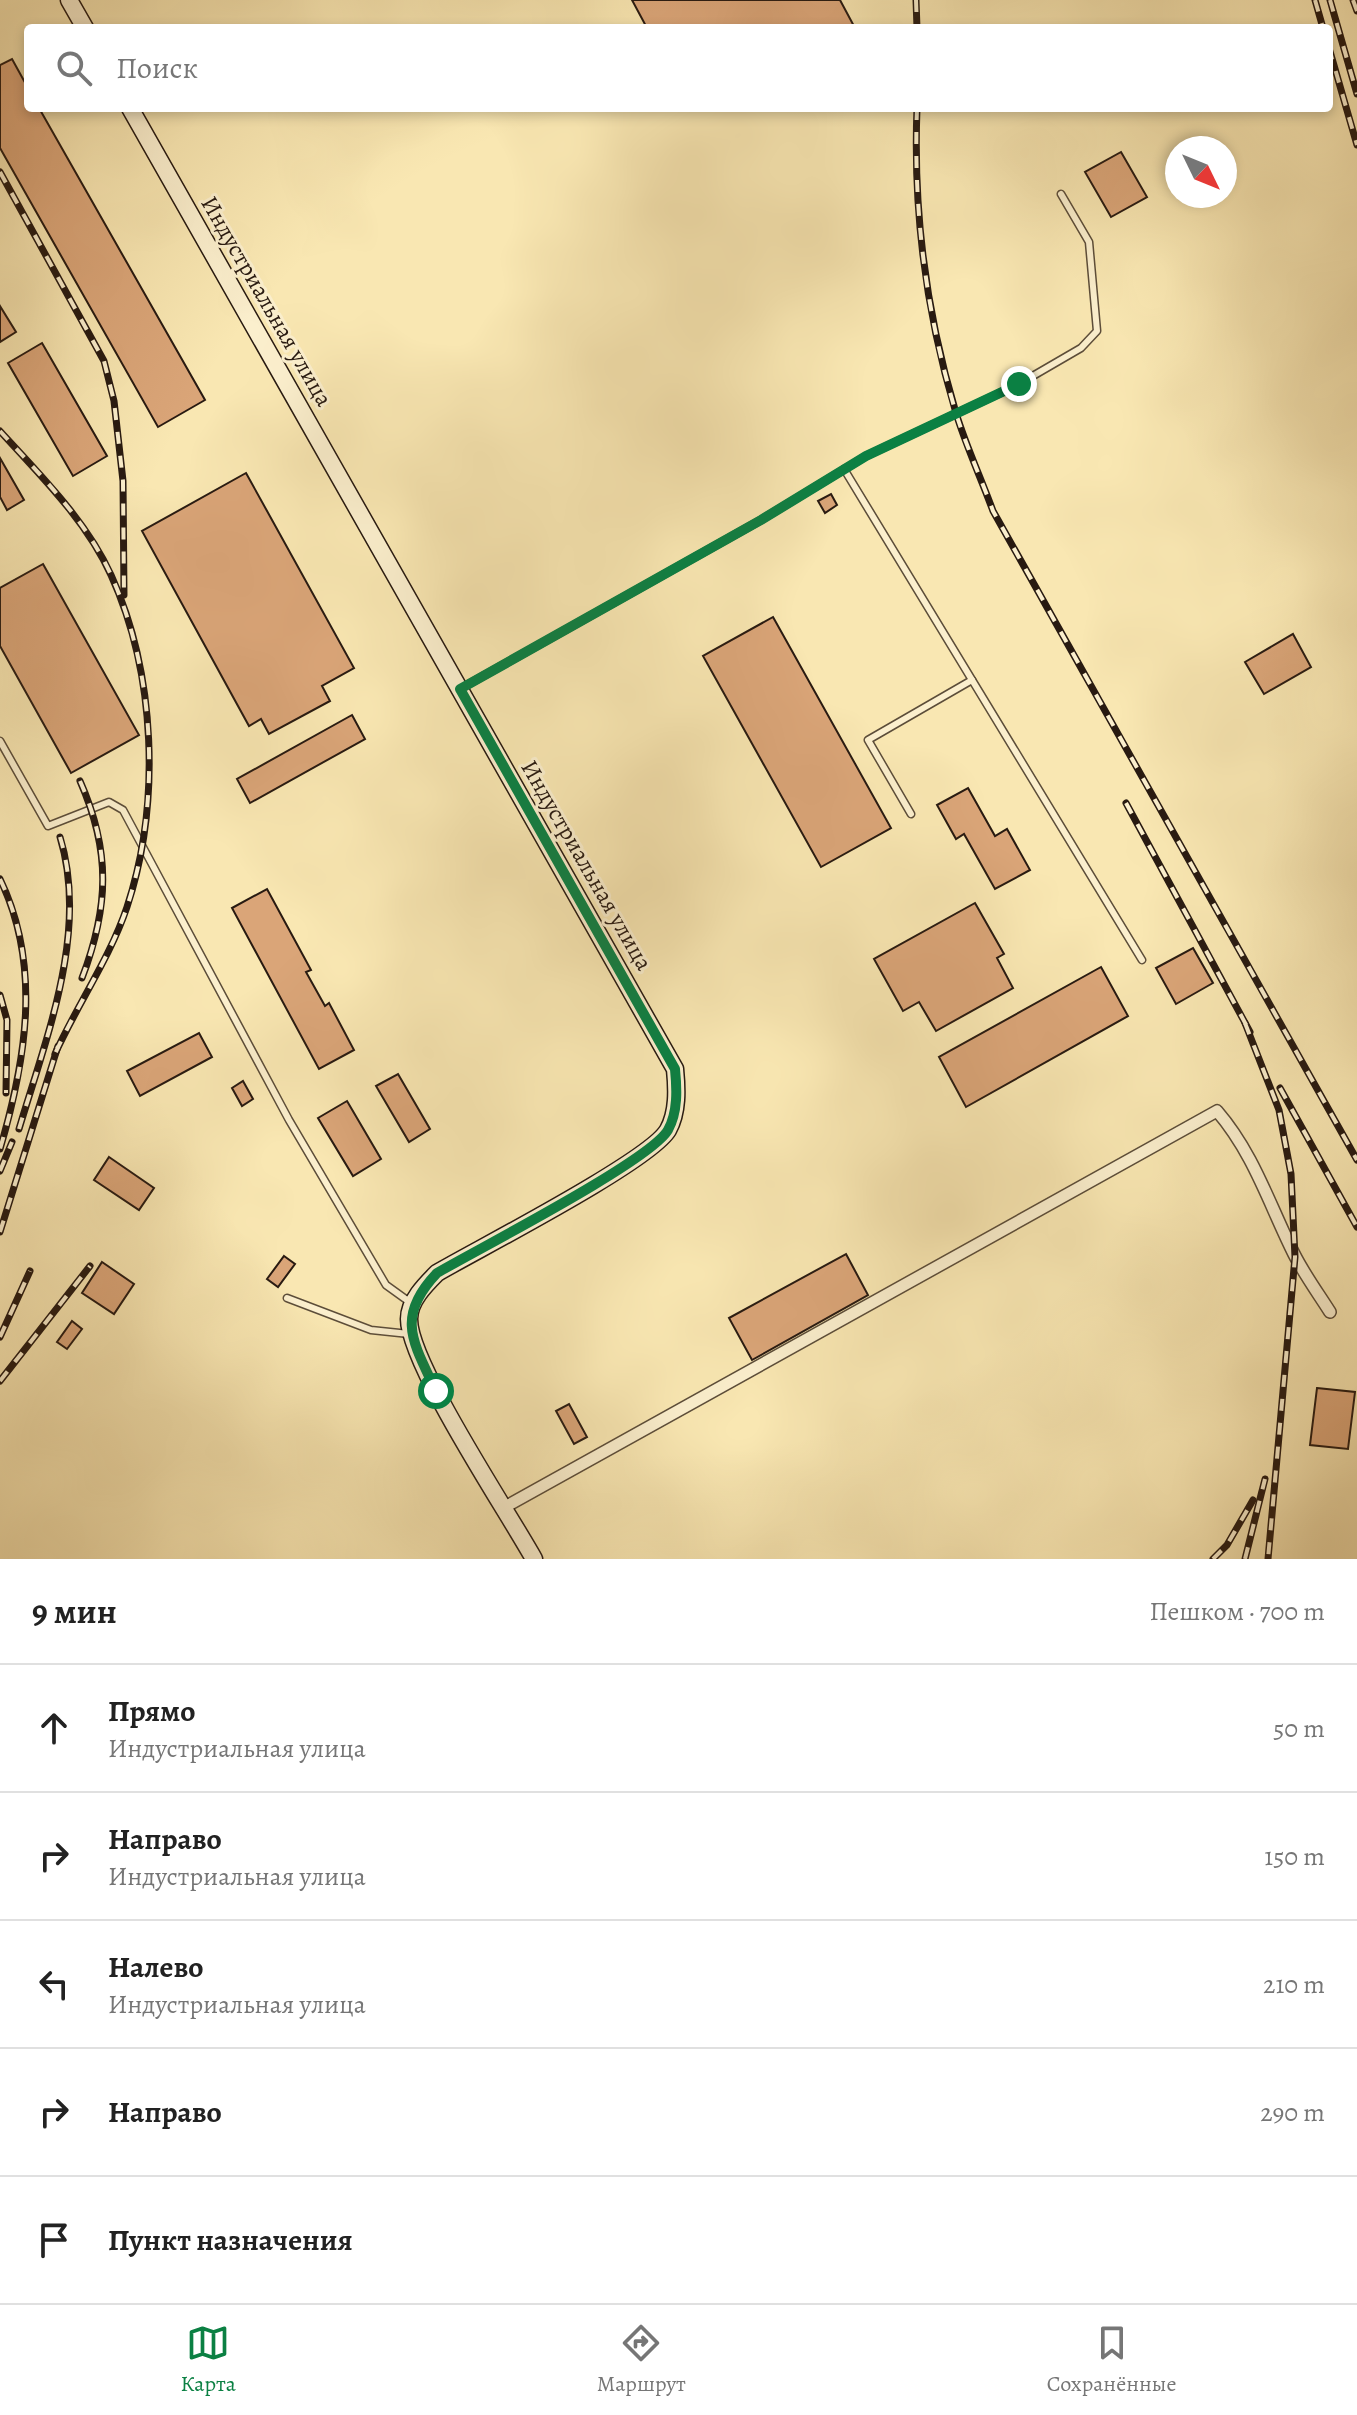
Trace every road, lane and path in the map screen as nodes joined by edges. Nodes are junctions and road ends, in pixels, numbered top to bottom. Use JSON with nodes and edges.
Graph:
{"nodes":[{"id":1,"x":69,"y":0,"type":"edge"},
{"id":2,"x":83,"y":24,"type":"edge"},
{"id":3,"x":132,"y":112,"type":"edge"},
{"id":4,"x":1061,"y":194,"type":"dead end"},
{"id":5,"x":844,"y":469,"type":"junction"},
{"id":6,"x":972,"y":680,"type":"junction"},
{"id":7,"x":460,"y":689,"type":"junction"},
{"id":8,"x":0,"y":741,"type":"edge"},
{"id":9,"x":911,"y":814,"type":"dead end"},
{"id":10,"x":1142,"y":960,"type":"dead end"},
{"id":11,"x":287,"y":1298,"type":"dead end"},
{"id":12,"x":414,"y":1306,"type":"junction"},
{"id":13,"x":1330,"y":1312,"type":"dead end"},
{"id":14,"x":413,"y":1334,"type":"junction"},
{"id":15,"x":505,"y":1507,"type":"junction"},
{"id":16,"x":534,"y":1559,"type":"edge"}],
"edges":[{"from":1,"to":2,"type":"street"},
{"from":3,"to":7,"type":"street","name":"Индустриальная улица"},
{"from":4,"to":5,"type":"lane"},
{"from":5,"to":6,"type":"lane"},
{"from":5,"to":7,"type":"lane"},
{"from":6,"to":9,"type":"lane"},
{"from":6,"to":10,"type":"lane"},
{"from":7,"to":12,"type":"street","name":"Индустриальная улица"},
{"from":8,"to":12,"type":"lane"},
{"from":11,"to":14,"type":"lane"},
{"from":12,"to":14,"type":"street"},
{"from":13,"to":15,"type":"street"},
{"from":14,"to":15,"type":"street"},
{"from":15,"to":16,"type":"street"}]}
